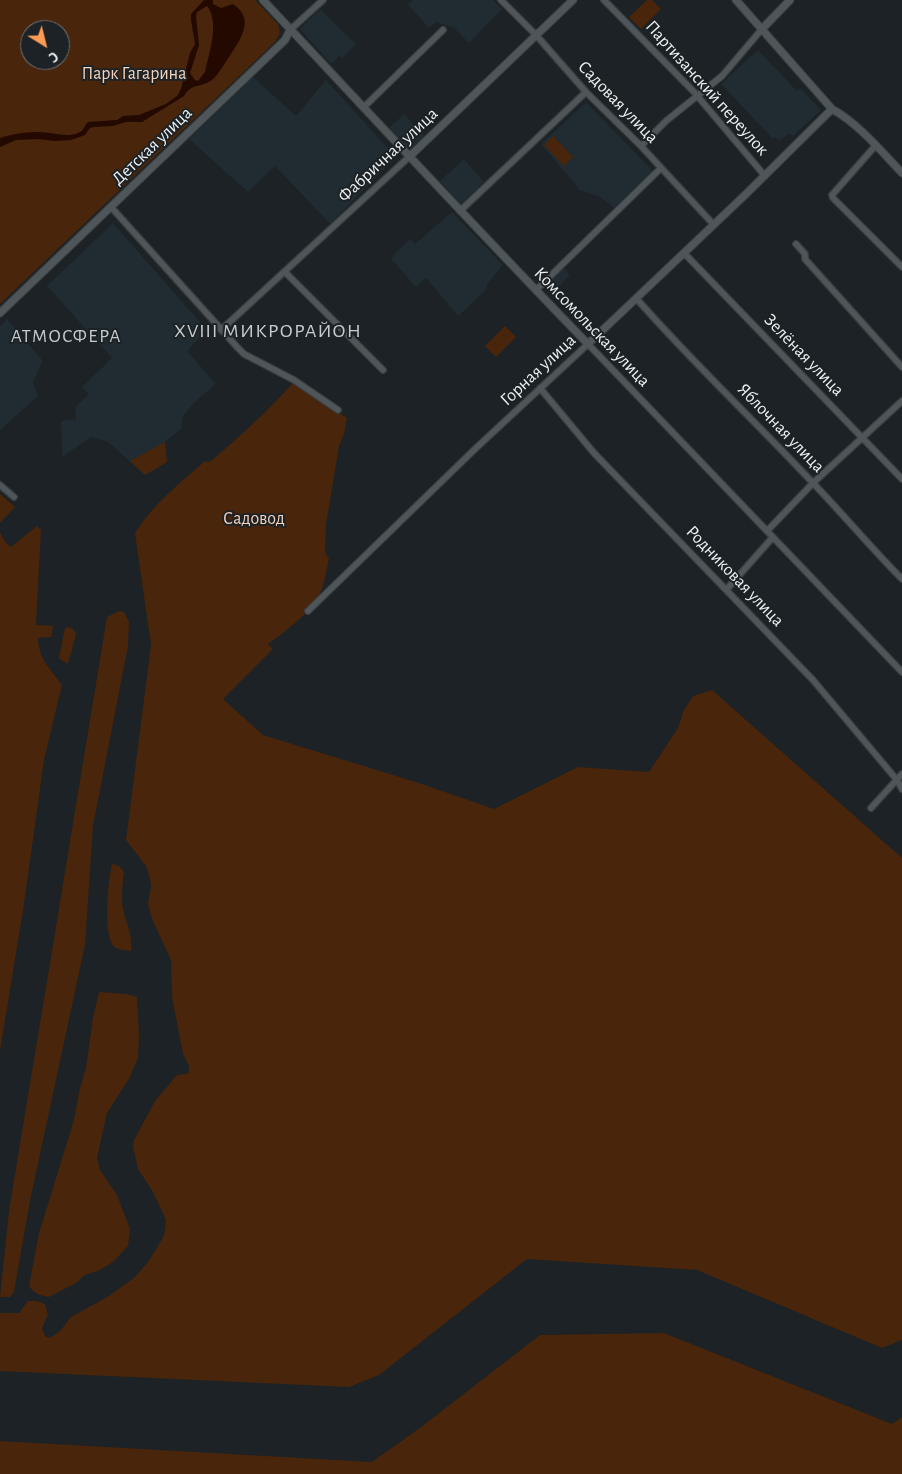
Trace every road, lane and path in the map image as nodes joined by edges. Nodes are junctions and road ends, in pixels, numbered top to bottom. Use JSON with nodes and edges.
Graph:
{"nodes":[{"id":1,"x":263,"y":0,"type":"edge"},
{"id":2,"x":323,"y":0,"type":"edge"},
{"id":3,"x":501,"y":0,"type":"edge"},
{"id":4,"x":573,"y":0,"type":"edge"},
{"id":5,"x":604,"y":0,"type":"edge"},
{"id":6,"x":736,"y":0,"type":"edge"},
{"id":7,"x":790,"y":0,"type":"edge"},
{"id":8,"x":762,"y":29,"type":"junction"},
{"id":9,"x":290,"y":30,"type":"junction"},
{"id":10,"x":443,"y":30,"type":"dead end"},
{"id":11,"x":536,"y":35,"type":"junction"},
{"id":12,"x":586,"y":92,"type":"junction"},
{"id":13,"x":697,"y":96,"type":"junction"},
{"id":14,"x":364,"y":107,"type":"junction"},
{"id":15,"x":832,"y":109,"type":"junction"},
{"id":16,"x":876,"y":145,"type":"junction"},
{"id":17,"x":640,"y":146,"type":"junction"},
{"id":18,"x":410,"y":157,"type":"junction"},
{"id":19,"x":662,"y":168,"type":"junction"},
{"id":20,"x":902,"y":173,"type":"edge"},
{"id":21,"x":765,"y":176,"type":"junction"},
{"id":22,"x":111,"y":207,"type":"junction"},
{"id":23,"x":460,"y":211,"type":"junction"},
{"id":24,"x":714,"y":225,"type":"junction"},
{"id":25,"x":796,"y":244,"type":"dead end"},
{"id":26,"x":684,"y":253,"type":"junction"},
{"id":27,"x":902,"y":267,"type":"edge"},
{"id":28,"x":285,"y":272,"type":"junction"},
{"id":29,"x":536,"y":290,"type":"junction"},
{"id":30,"x":636,"y":298,"type":"junction"},
{"id":31,"x":0,"y":314,"type":"edge"},
{"id":32,"x":221,"y":330,"type":"junction"},
{"id":33,"x":588,"y":344,"type":"junction"},
{"id":34,"x":902,"y":367,"type":"edge"},
{"id":35,"x":383,"y":370,"type":"dead end"},
{"id":36,"x":540,"y":388,"type":"junction"},
{"id":37,"x":902,"y":401,"type":"edge"},
{"id":38,"x":338,"y":410,"type":"dead end"},
{"id":39,"x":862,"y":437,"type":"junction"},
{"id":40,"x":902,"y":479,"type":"edge"},
{"id":41,"x":813,"y":483,"type":"junction"},
{"id":42,"x":0,"y":485,"type":"edge"},
{"id":43,"x":14,"y":497,"type":"dead end"},
{"id":44,"x":767,"y":530,"type":"junction"},
{"id":45,"x":773,"y":537,"type":"junction"},
{"id":46,"x":902,"y":579,"type":"edge"},
{"id":47,"x":727,"y":589,"type":"junction"},
{"id":48,"x":308,"y":611,"type":"dead end"},
{"id":49,"x":902,"y":672,"type":"edge"},
{"id":50,"x":902,"y":774,"type":"edge"},
{"id":51,"x":897,"y":780,"type":"junction"},
{"id":52,"x":902,"y":789,"type":"edge"},
{"id":53,"x":871,"y":808,"type":"dead end"}],
"edges":[{"from":1,"to":9,"type":"street","name":"Комсомольская улица"},
{"from":2,"to":9,"type":"street","name":"Детская улица"},
{"from":3,"to":11,"type":"street","name":"Садовая улица"},
{"from":4,"to":11,"type":"street","name":"Фабричная улица"},
{"from":5,"to":13,"type":"street","name":"Партизанский переулок"},
{"from":6,"to":8,"type":"street"},
{"from":7,"to":8,"type":"street"},
{"from":8,"to":13,"type":"street"},
{"from":8,"to":15,"type":"street"},
{"from":9,"to":14,"type":"street","name":"Комсомольская улица"},
{"from":9,"to":22,"type":"street","name":"Детская улица"},
{"from":10,"to":14,"type":"street"},
{"from":11,"to":12,"type":"street","name":"Садовая улица"},
{"from":11,"to":18,"type":"street","name":"Фабричная улица"},
{"from":12,"to":17,"type":"street","name":"Садовая улица"},
{"from":12,"to":23,"type":"street"},
{"from":13,"to":17,"type":"street"},
{"from":13,"to":21,"type":"street","name":"Партизанский переулок"},
{"from":14,"to":18,"type":"street","name":"Комсомольская улица"},
{"from":15,"to":16,"type":"street"},
{"from":15,"to":21,"type":"street","name":"Горная улица"},
{"from":16,"to":20,"type":"street"},
{"from":16,"to":27,"type":"street"},
{"from":17,"to":19,"type":"street","name":"Садовая улица"},
{"from":18,"to":23,"type":"street","name":"Комсомольская улица"},
{"from":18,"to":28,"type":"street","name":"Фабричная улица"},
{"from":19,"to":24,"type":"street","name":"Садовая улица"},
{"from":19,"to":29,"type":"street"},
{"from":21,"to":24,"type":"street","name":"Горная улица"},
{"from":22,"to":31,"type":"street","name":"Детская улица"},
{"from":22,"to":32,"type":"street"},
{"from":23,"to":29,"type":"street","name":"Комсомольская улица"},
{"from":24,"to":26,"type":"street","name":"Горная улица"},
{"from":25,"to":34,"type":"street"},
{"from":26,"to":30,"type":"street","name":"Горная улица"},
{"from":26,"to":39,"type":"street","name":"Зелёная улица"},
{"from":28,"to":32,"type":"street","name":"Фабричная улица"},
{"from":28,"to":35,"type":"street"},
{"from":29,"to":33,"type":"street","name":"Комсомольская улица"},
{"from":30,"to":33,"type":"street","name":"Горная улица"},
{"from":30,"to":41,"type":"street","name":"Яблочная улица"},
{"from":32,"to":38,"type":"street"},
{"from":33,"to":36,"type":"street","name":"Горная улица"},
{"from":33,"to":44,"type":"street","name":"Комсомольская улица"},
{"from":36,"to":47,"type":"street","name":"Родниковая улица"},
{"from":36,"to":48,"type":"street","name":"Горная улица"},
{"from":37,"to":39,"type":"street"},
{"from":39,"to":40,"type":"street","name":"Зелёная улица"},
{"from":39,"to":41,"type":"street"},
{"from":41,"to":44,"type":"street"},
{"from":41,"to":46,"type":"street","name":"Яблочная улица"},
{"from":42,"to":43,"type":"street"},
{"from":44,"to":45,"type":"street","name":"Комсомольская улица"},
{"from":45,"to":47,"type":"street"},
{"from":45,"to":49,"type":"street","name":"Комсомольская улица"},
{"from":47,"to":51,"type":"street","name":"Родниковая улица"},
{"from":50,"to":51,"type":"street"},
{"from":51,"to":52,"type":"street","name":"Родниковая улица"},
{"from":51,"to":53,"type":"street"}]}
